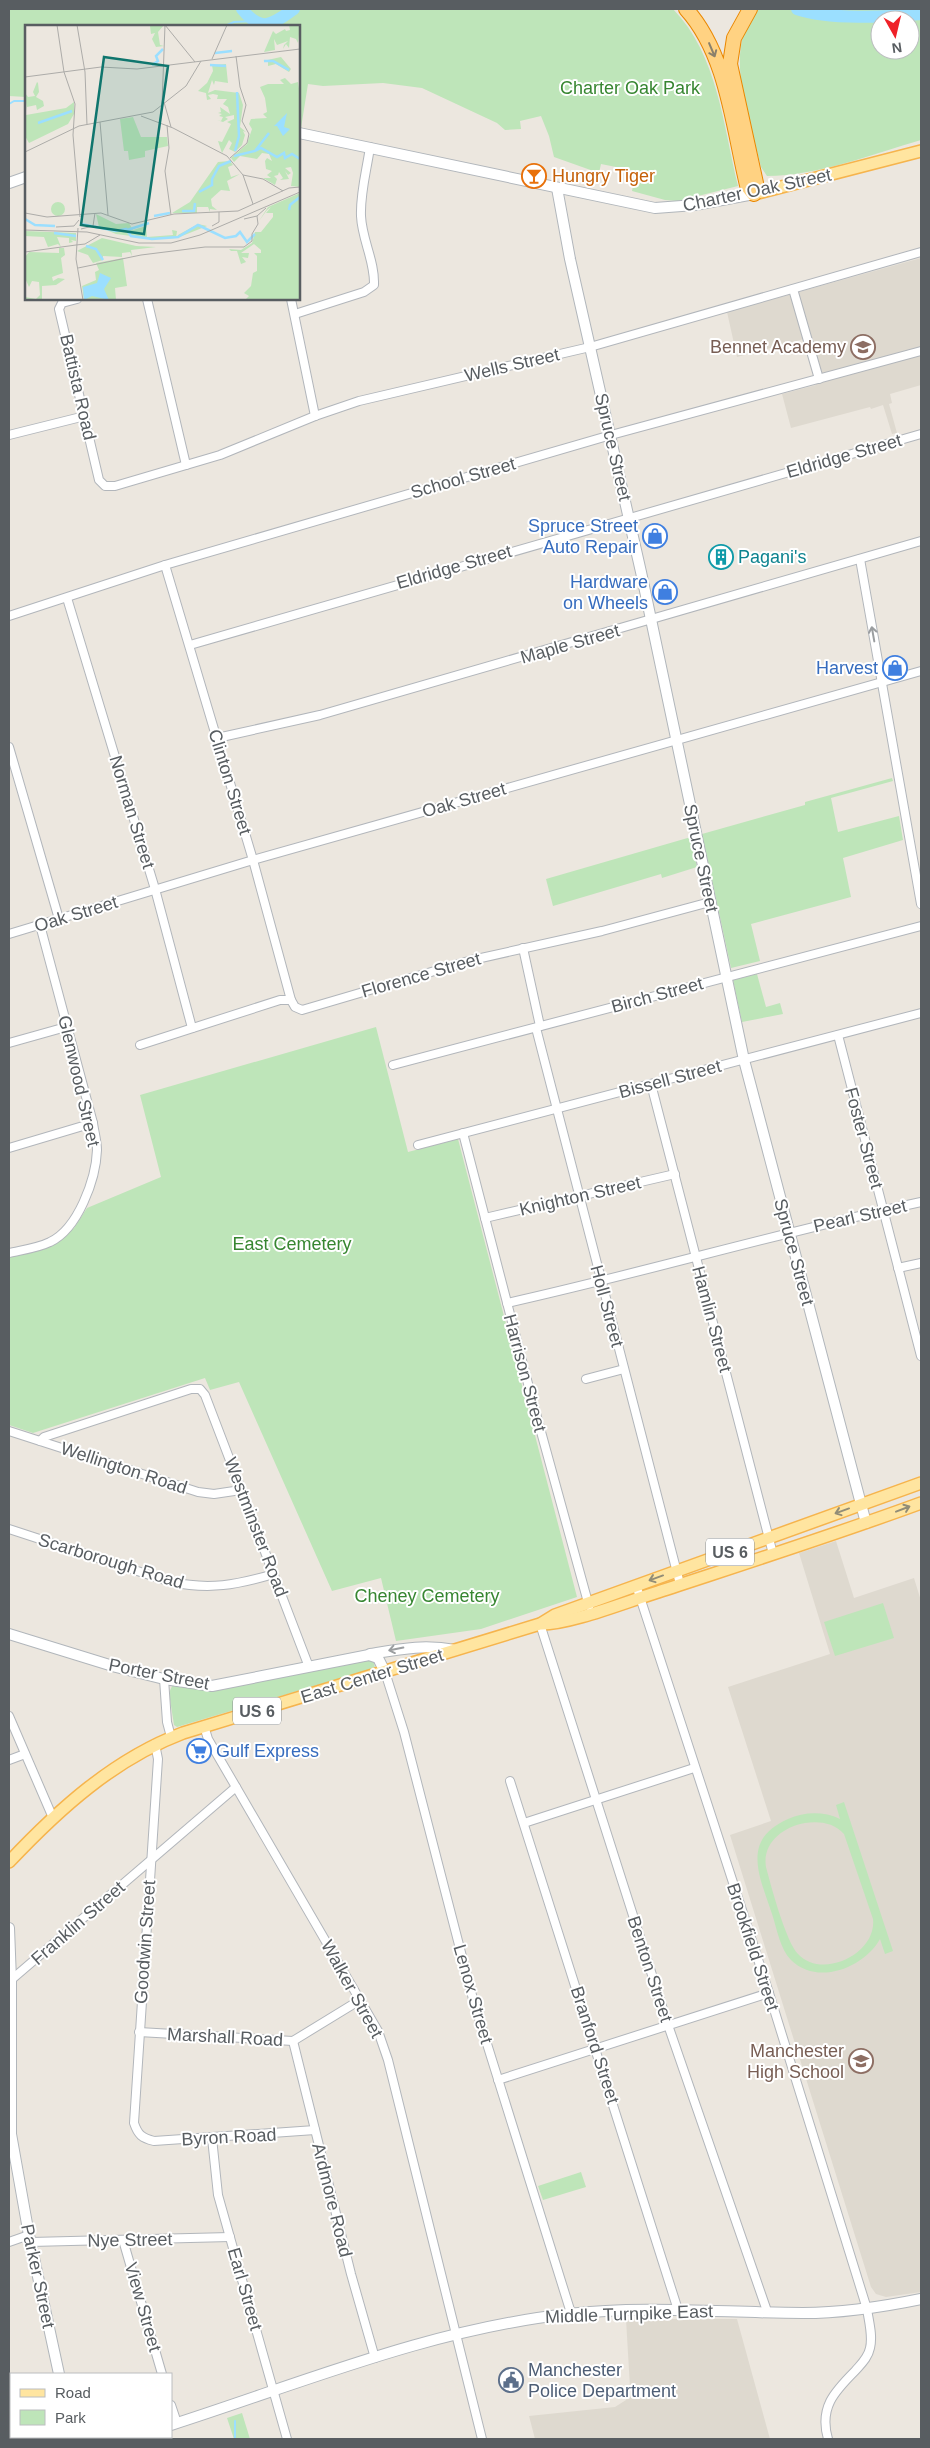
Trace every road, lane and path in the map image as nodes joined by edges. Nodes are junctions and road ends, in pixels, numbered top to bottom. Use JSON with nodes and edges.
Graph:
{"nodes":[{"id":1,"x":686,"y":9,"type":"edge"},
{"id":2,"x":750,"y":9,"type":"edge"},
{"id":3,"x":300,"y":133,"type":"edge"},
{"id":4,"x":370,"y":147,"type":"junction"},
{"id":5,"x":921,"y":151,"type":"edge"},
{"id":6,"x":25,"y":176,"type":"edge"},
{"id":7,"x":9,"y":183,"type":"edge"},
{"id":8,"x":557,"y":188,"type":"junction"},
{"id":9,"x":754,"y":194,"type":"junction"},
{"id":10,"x":921,"y":252,"type":"edge"},
{"id":11,"x":793,"y":289,"type":"junction"},
{"id":12,"x":73,"y":300,"type":"edge"},
{"id":13,"x":147,"y":300,"type":"edge"},
{"id":14,"x":291,"y":300,"type":"edge"},
{"id":15,"x":295,"y":314,"type":"junction"},
{"id":16,"x":590,"y":347,"type":"junction"},
{"id":17,"x":921,"y":351,"type":"edge"},
{"id":18,"x":819,"y":379,"type":"junction"},
{"id":19,"x":85,"y":416,"type":"junction"},
{"id":20,"x":315,"y":416,"type":"junction"},
{"id":21,"x":921,"y":434,"type":"edge"},
{"id":22,"x":9,"y":435,"type":"edge"},
{"id":23,"x":611,"y":435,"type":"junction"},
{"id":24,"x":186,"y":465,"type":"junction"},
{"id":25,"x":105,"y":486,"type":"joint"},
{"id":26,"x":629,"y":516,"type":"junction"},
{"id":27,"x":921,"y":541,"type":"edge"},
{"id":28,"x":860,"y":559,"type":"junction"},
{"id":29,"x":165,"y":564,"type":"junction"},
{"id":30,"x":67,"y":598,"type":"junction"},
{"id":31,"x":9,"y":616,"type":"edge"},
{"id":32,"x":651,"y":620,"type":"junction"},
{"id":33,"x":190,"y":645,"type":"junction"},
{"id":34,"x":921,"y":671,"type":"edge"},
{"id":35,"x":881,"y":682,"type":"junction"},
{"id":36,"x":216,"y":738,"type":"junction"},
{"id":37,"x":676,"y":741,"type":"junction"},
{"id":38,"x":9,"y":747,"type":"edge"},
{"id":39,"x":253,"y":860,"type":"junction"},
{"id":40,"x":155,"y":889,"type":"junction"},
{"id":41,"x":710,"y":902,"type":"junction"},
{"id":42,"x":921,"y":904,"type":"edge"},
{"id":43,"x":59,"y":919,"type":"junction"},
{"id":44,"x":40,"y":924,"type":"junction"},
{"id":45,"x":921,"y":926,"type":"edge"},
{"id":46,"x":9,"y":934,"type":"edge"},
{"id":47,"x":522,"y":948,"type":"junction"},
{"id":48,"x":727,"y":976,"type":"junction"},
{"id":49,"x":291,"y":1000,"type":"junction"},
{"id":50,"x":921,"y":1013,"type":"edge"},
{"id":51,"x":66,"y":1027,"type":"junction"},
{"id":52,"x":538,"y":1027,"type":"junction"},
{"id":53,"x":192,"y":1028,"type":"junction"},
{"id":54,"x":838,"y":1035,"type":"junction"},
{"id":55,"x":9,"y":1043,"type":"edge"},
{"id":56,"x":140,"y":1045,"type":"dead end"},
{"id":57,"x":744,"y":1060,"type":"junction"},
{"id":58,"x":393,"y":1065,"type":"dead end"},
{"id":59,"x":651,"y":1084,"type":"junction"},
{"id":60,"x":557,"y":1109,"type":"junction"},
{"id":61,"x":93,"y":1123,"type":"junction"},
{"id":62,"x":463,"y":1133,"type":"junction"},
{"id":63,"x":418,"y":1145,"type":"dead end"},
{"id":64,"x":9,"y":1148,"type":"edge"},
{"id":65,"x":675,"y":1174,"type":"junction"},
{"id":66,"x":580,"y":1196,"type":"junction"},
{"id":67,"x":921,"y":1202,"type":"edge"},
{"id":68,"x":883,"y":1210,"type":"junction"},
{"id":69,"x":485,"y":1218,"type":"junction"},
{"id":70,"x":789,"y":1232,"type":"junction"},
{"id":71,"x":9,"y":1253,"type":"edge"},
{"id":72,"x":696,"y":1257,"type":"junction"},
{"id":73,"x":921,"y":1263,"type":"edge"},
{"id":74,"x":898,"y":1268,"type":"junction"},
{"id":75,"x":601,"y":1282,"type":"junction"},
{"id":76,"x":507,"y":1303,"type":"junction"},
{"id":77,"x":921,"y":1356,"type":"edge"},
{"id":78,"x":624,"y":1369,"type":"junction"},
{"id":79,"x":586,"y":1380,"type":"dead end"},
{"id":80,"x":9,"y":1431,"type":"edge"},
{"id":81,"x":40,"y":1441,"type":"junction"},
{"id":82,"x":921,"y":1483,"type":"edge"},
{"id":83,"x":241,"y":1490,"type":"junction"},
{"id":84,"x":921,"y":1502,"type":"edge"},
{"id":85,"x":861,"y":1505,"type":"junction"},
{"id":86,"x":866,"y":1523,"type":"junction"},
{"id":87,"x":9,"y":1529,"type":"edge"},
{"id":88,"x":769,"y":1538,"type":"junction"},
{"id":89,"x":773,"y":1554,"type":"junction"},
{"id":90,"x":677,"y":1570,"type":"junction"},
{"id":91,"x":274,"y":1574,"type":"junction"},
{"id":92,"x":680,"y":1584,"type":"junction"},
{"id":93,"x":636,"y":1585,"type":"junction"},
{"id":94,"x":640,"y":1597,"type":"junction"},
{"id":95,"x":589,"y":1608,"type":"junction"},
{"id":96,"x":540,"y":1624,"type":"junction"},
{"id":97,"x":9,"y":1634,"type":"edge"},
{"id":98,"x":458,"y":1650,"type":"junction"},
{"id":99,"x":370,"y":1654,"type":"junction"},
{"id":100,"x":309,"y":1667,"type":"junction"},
{"id":101,"x":385,"y":1672,"type":"junction"},
{"id":102,"x":164,"y":1679,"type":"junction"},
{"id":103,"x":9,"y":1716,"type":"edge"},
{"id":104,"x":204,"y":1726,"type":"junction"},
{"id":105,"x":171,"y":1737,"type":"junction"},
{"id":106,"x":156,"y":1744,"type":"junction"},
{"id":107,"x":25,"y":1754,"type":"junction"},
{"id":108,"x":9,"y":1760,"type":"edge"},
{"id":109,"x":694,"y":1768,"type":"junction"},
{"id":110,"x":510,"y":1781,"type":"dead end"},
{"id":111,"x":236,"y":1787,"type":"junction"},
{"id":112,"x":595,"y":1799,"type":"junction"},
{"id":113,"x":53,"y":1818,"type":"junction"},
{"id":114,"x":524,"y":1823,"type":"junction"},
{"id":115,"x":151,"y":1860,"type":"junction"},
{"id":116,"x":9,"y":1862,"type":"edge"},
{"id":117,"x":9,"y":1935,"type":"edge"},
{"id":118,"x":12,"y":1980,"type":"junction"},
{"id":119,"x":769,"y":1993,"type":"junction"},
{"id":120,"x":360,"y":2000,"type":"junction"},
{"id":121,"x":668,"y":2025,"type":"junction"},
{"id":122,"x":139,"y":2032,"type":"junction"},
{"id":123,"x":293,"y":2041,"type":"junction"},
{"id":124,"x":596,"y":2047,"type":"junction"},
{"id":125,"x":498,"y":2080,"type":"junction"},
{"id":126,"x":315,"y":2130,"type":"junction"},
{"id":127,"x":10,"y":2134,"type":"edge"},
{"id":128,"x":212,"y":2138,"type":"junction"},
{"id":129,"x":143,"y":2139,"type":"joint"},
{"id":130,"x":230,"y":2237,"type":"junction"},
{"id":131,"x":30,"y":2239,"type":"junction"},
{"id":132,"x":123,"y":2240,"type":"junction"},
{"id":133,"x":9,"y":2242,"type":"edge"},
{"id":134,"x":921,"y":2299,"type":"edge"},
{"id":135,"x":678,"y":2310,"type":"junction"},
{"id":136,"x":867,"y":2310,"type":"junction"},
{"id":137,"x":767,"y":2311,"type":"junction"},
{"id":138,"x":570,"y":2313,"type":"junction"},
{"id":139,"x":455,"y":2334,"type":"junction"},
{"id":140,"x":375,"y":2358,"type":"junction"},
{"id":141,"x":59,"y":2373,"type":"edge"},
{"id":142,"x":162,"y":2373,"type":"edge"},
{"id":143,"x":274,"y":2391,"type":"junction"},
{"id":144,"x":172,"y":2411,"type":"edge"},
{"id":145,"x":174,"y":2424,"type":"edge"},
{"id":146,"x":287,"y":2439,"type":"edge"},
{"id":147,"x":482,"y":2439,"type":"edge"},
{"id":148,"x":828,"y":2439,"type":"edge"}],
"edges":[{"from":1,"to":9,"type":"highway","one_way":true},
{"from":2,"to":9,"type":"highway"},
{"from":3,"to":4,"type":"street","name":"Charter Oak Street"},
{"from":4,"to":8,"type":"street","name":"Charter Oak Street"},
{"from":4,"to":15,"type":"street"},
{"from":5,"to":9,"type":"main road","name":"Charter Oak Street"},
{"from":6,"to":7,"type":"street"},
{"from":8,"to":9,"type":"street","name":"Charter Oak Street"},
{"from":8,"to":16,"type":"street","name":"Spruce Street"},
{"from":10,"to":11,"type":"street","name":"Wells Street"},
{"from":11,"to":16,"type":"street","name":"Wells Street"},
{"from":11,"to":18,"type":"street"},
{"from":12,"to":19,"type":"street","name":"Battista Road"},
{"from":13,"to":24,"type":"street"},
{"from":14,"to":15,"type":"street"},
{"from":15,"to":20,"type":"street"},
{"from":16,"to":20,"type":"street","name":"Wells Street"},
{"from":16,"to":23,"type":"street","name":"Spruce Street"},
{"from":17,"to":18,"type":"street","name":"School Street"},
{"from":18,"to":23,"type":"street","name":"School Street"},
{"from":19,"to":22,"type":"street"},
{"from":19,"to":25,"type":"street","name":"Battista Road"},
{"from":20,"to":24,"type":"street","name":"Wells Street"},
{"from":21,"to":26,"type":"street","name":"Eldridge Street"},
{"from":23,"to":26,"type":"street","name":"Spruce Street"},
{"from":23,"to":29,"type":"street","name":"School Street"},
{"from":24,"to":25,"type":"street","name":"Wells Street"},
{"from":26,"to":32,"type":"street","name":"Spruce Street"},
{"from":26,"to":33,"type":"street","name":"Eldridge Street"},
{"from":27,"to":28,"type":"street","name":"Maple Street"},
{"from":28,"to":32,"type":"street","name":"Maple Street"},
{"from":35,"to":28,"type":"street","one_way":true},
{"from":29,"to":30,"type":"street","name":"School Street"},
{"from":29,"to":33,"type":"street","name":"Clinton Street"},
{"from":30,"to":31,"type":"street","name":"School Street"},
{"from":30,"to":40,"type":"street","name":"Norman Street"},
{"from":32,"to":36,"type":"street","name":"Maple Street"},
{"from":32,"to":37,"type":"street","name":"Spruce Street"},
{"from":33,"to":36,"type":"street","name":"Clinton Street"},
{"from":34,"to":35,"type":"street","name":"Oak Street"},
{"from":35,"to":37,"type":"street","name":"Oak Street"},
{"from":35,"to":42,"type":"street"},
{"from":36,"to":39,"type":"street","name":"Clinton Street"},
{"from":37,"to":39,"type":"street","name":"Oak Street"},
{"from":37,"to":41,"type":"street","name":"Spruce Street"},
{"from":38,"to":43,"type":"street"},
{"from":39,"to":40,"type":"street","name":"Oak Street"},
{"from":39,"to":49,"type":"street","name":"Clinton Street"},
{"from":40,"to":43,"type":"street","name":"Oak Street"},
{"from":40,"to":53,"type":"street","name":"Norman Street"},
{"from":41,"to":47,"type":"street","name":"Florence Street"},
{"from":41,"to":48,"type":"street","name":"Spruce Street"},
{"from":43,"to":44,"type":"street","name":"Oak Street"},
{"from":44,"to":46,"type":"street","name":"Oak Street"},
{"from":44,"to":51,"type":"street","name":"Glenwood Street"},
{"from":45,"to":48,"type":"street","name":"Birch Street"},
{"from":47,"to":49,"type":"street","name":"Florence Street"},
{"from":47,"to":52,"type":"street","name":"Holl Street"},
{"from":48,"to":52,"type":"street","name":"Birch Street"},
{"from":48,"to":57,"type":"street","name":"Spruce Street"},
{"from":49,"to":53,"type":"street"},
{"from":50,"to":54,"type":"street","name":"Bissell Street"},
{"from":51,"to":55,"type":"street"},
{"from":51,"to":61,"type":"street","name":"Glenwood Street"},
{"from":52,"to":58,"type":"street","name":"Birch Street"},
{"from":52,"to":60,"type":"street","name":"Holl Street"},
{"from":53,"to":56,"type":"street"},
{"from":54,"to":57,"type":"street","name":"Bissell Street"},
{"from":54,"to":68,"type":"street","name":"Foster Street"},
{"from":57,"to":59,"type":"street","name":"Bissell Street"},
{"from":57,"to":70,"type":"street","name":"Spruce Street"},
{"from":59,"to":60,"type":"street","name":"Bissell Street"},
{"from":59,"to":65,"type":"street","name":"Hamlin Street"},
{"from":60,"to":62,"type":"street","name":"Bissell Street"},
{"from":60,"to":66,"type":"street","name":"Holl Street"},
{"from":61,"to":64,"type":"street"},
{"from":61,"to":71,"type":"street","name":"Glenwood Street"},
{"from":62,"to":63,"type":"street","name":"Bissell Street"},
{"from":62,"to":69,"type":"street","name":"Harrison Street"},
{"from":65,"to":66,"type":"street","name":"Knighton Street"},
{"from":65,"to":72,"type":"street","name":"Hamlin Street"},
{"from":66,"to":69,"type":"street","name":"Knighton Street"},
{"from":66,"to":75,"type":"street","name":"Holl Street"},
{"from":67,"to":68,"type":"street","name":"Pearl Street"},
{"from":68,"to":70,"type":"street","name":"Pearl Street"},
{"from":68,"to":74,"type":"street","name":"Foster Street"},
{"from":69,"to":76,"type":"street","name":"Harrison Street"},
{"from":70,"to":72,"type":"street","name":"Pearl Street"},
{"from":70,"to":85,"type":"street","name":"Spruce Street"},
{"from":72,"to":75,"type":"street","name":"Pearl Street"},
{"from":72,"to":88,"type":"street","name":"Hamlin Street"},
{"from":73,"to":74,"type":"street"},
{"from":74,"to":77,"type":"street","name":"Foster Street"},
{"from":75,"to":76,"type":"street","name":"Pearl Street"},
{"from":75,"to":78,"type":"street","name":"Holl Street"},
{"from":76,"to":95,"type":"street","name":"Harrison Street"},
{"from":78,"to":79,"type":"street"},
{"from":78,"to":90,"type":"street","name":"Holl Street"},
{"from":80,"to":81,"type":"street","name":"Wellington Road"},
{"from":81,"to":83,"type":"street","name":"Wellington Road"},
{"from":81,"to":83,"type":"street","name":"Westminster Road"},
{"from":82,"to":85,"type":"main road","name":"East Center Street","number":"US 6"},
{"from":83,"to":91,"type":"street","name":"Westminster Road"},
{"from":86,"to":84,"type":"main road","name":"East Center Street","number":"US 6","one_way":true},
{"from":85,"to":86,"type":"street","name":"Spruce Street"},
{"from":85,"to":88,"type":"main road","name":"East Center Street","number":"US 6","one_way":true},
{"from":86,"to":89,"type":"main road","name":"East Center Street","number":"US 6"},
{"from":87,"to":91,"type":"street","name":"Scarborough Road"},
{"from":88,"to":89,"type":"street","name":"Hamlin Street"},
{"from":88,"to":90,"type":"main road","name":"East Center Street","number":"US 6"},
{"from":89,"to":92,"type":"main road","name":"East Center Street","number":"US 6"},
{"from":90,"to":92,"type":"street","name":"Holl Street"},
{"from":90,"to":93,"type":"main road","name":"East Center Street","number":"US 6","one_way":true},
{"from":91,"to":100,"type":"street","name":"Westminster Road"},
{"from":92,"to":94,"type":"main road","name":"East Center Street","number":"US 6"},
{"from":93,"to":94,"type":"street","name":"Brookfield Street"},
{"from":93,"to":95,"type":"main road","name":"East Center Street","number":"US 6"},
{"from":94,"to":95,"type":"main road","name":"East Center Street","number":"US 6"},
{"from":94,"to":109,"type":"street","name":"Brookfield Street"},
{"from":95,"to":96,"type":"main road","name":"East Center Street","number":"US 6"},
{"from":96,"to":98,"type":"main road","name":"East Center Street","number":"US 6"},
{"from":96,"to":112,"type":"street","name":"Benton Street"},
{"from":97,"to":102,"type":"street","name":"Porter Street"},
{"from":98,"to":99,"type":"street","name":"Porter Street","one_way":true},
{"from":98,"to":101,"type":"main road","name":"East Center Street","number":"US 6"},
{"from":99,"to":100,"type":"street","name":"Porter Street"},
{"from":99,"to":101,"type":"street"},
{"from":100,"to":102,"type":"street","name":"Porter Street"},
{"from":101,"to":104,"type":"main road","name":"East Center Street","number":"US 6"},
{"from":101,"to":125,"type":"street","name":"Lenox Street"},
{"from":102,"to":105,"type":"street"},
{"from":103,"to":107,"type":"street"},
{"from":104,"to":105,"type":"main road","name":"East Center Street","number":"US 6"},
{"from":104,"to":111,"type":"street","name":"Walker Street"},
{"from":105,"to":106,"type":"main road","name":"East Center Street","number":"US 6"},
{"from":106,"to":113,"type":"main road","name":"East Center Street","number":"US 6"},
{"from":106,"to":115,"type":"street","name":"Goodwin Street"},
{"from":107,"to":108,"type":"street"},
{"from":107,"to":113,"type":"street"},
{"from":109,"to":112,"type":"street"},
{"from":109,"to":119,"type":"street","name":"Brookfield Street"},
{"from":110,"to":114,"type":"street","name":"Branford Street"},
{"from":111,"to":115,"type":"street","name":"Franklin Street"},
{"from":111,"to":120,"type":"street","name":"Walker Street"},
{"from":112,"to":114,"type":"street"},
{"from":112,"to":121,"type":"street","name":"Benton Street"},
{"from":113,"to":116,"type":"main road","name":"East Center Street","number":"US 6"},
{"from":114,"to":124,"type":"street","name":"Branford Street"},
{"from":115,"to":118,"type":"street","name":"Franklin Street"},
{"from":115,"to":122,"type":"street","name":"Goodwin Street"},
{"from":117,"to":118,"type":"street","name":"Parker Street"},
{"from":118,"to":127,"type":"street","name":"Parker Street"},
{"from":119,"to":121,"type":"street"},
{"from":119,"to":136,"type":"street","name":"Brookfield Street"},
{"from":120,"to":123,"type":"street","name":"Marshall Road"},
{"from":120,"to":139,"type":"street","name":"Walker Street"},
{"from":121,"to":124,"type":"street"},
{"from":121,"to":137,"type":"street","name":"Benton Street"},
{"from":122,"to":123,"type":"street","name":"Marshall Road"},
{"from":122,"to":129,"type":"street","name":"Goodwin Street"},
{"from":123,"to":126,"type":"street","name":"Ardmore Road"},
{"from":124,"to":125,"type":"street"},
{"from":124,"to":135,"type":"street","name":"Branford Street"},
{"from":125,"to":138,"type":"street","name":"Lenox Street"},
{"from":126,"to":128,"type":"street","name":"Byron Road"},
{"from":126,"to":140,"type":"street","name":"Ardmore Road"},
{"from":127,"to":131,"type":"street","name":"Parker Street"},
{"from":128,"to":129,"type":"street","name":"Byron Road"},
{"from":128,"to":130,"type":"street","name":"Earl Street"},
{"from":130,"to":132,"type":"street","name":"Nye Street"},
{"from":130,"to":143,"type":"street","name":"Earl Street"},
{"from":131,"to":132,"type":"street","name":"Nye Street"},
{"from":131,"to":133,"type":"street","name":"Nye Street"},
{"from":131,"to":141,"type":"street","name":"Parker Street"},
{"from":132,"to":142,"type":"street","name":"View Street"},
{"from":134,"to":136,"type":"street","name":"Middle Turnpike East"},
{"from":135,"to":137,"type":"street","name":"Middle Turnpike East"},
{"from":135,"to":138,"type":"street","name":"Middle Turnpike East"},
{"from":136,"to":137,"type":"street","name":"Middle Turnpike East"},
{"from":136,"to":148,"type":"street","name":"Brookfield Street"},
{"from":138,"to":139,"type":"street","name":"Middle Turnpike East"},
{"from":139,"to":140,"type":"street","name":"Middle Turnpike East"},
{"from":139,"to":147,"type":"street","name":"Walker Street"},
{"from":140,"to":143,"type":"street","name":"Middle Turnpike East"},
{"from":143,"to":145,"type":"street","name":"Middle Turnpike East"},
{"from":143,"to":146,"type":"street","name":"Earl Street"},
{"from":144,"to":145,"type":"street"}]}
